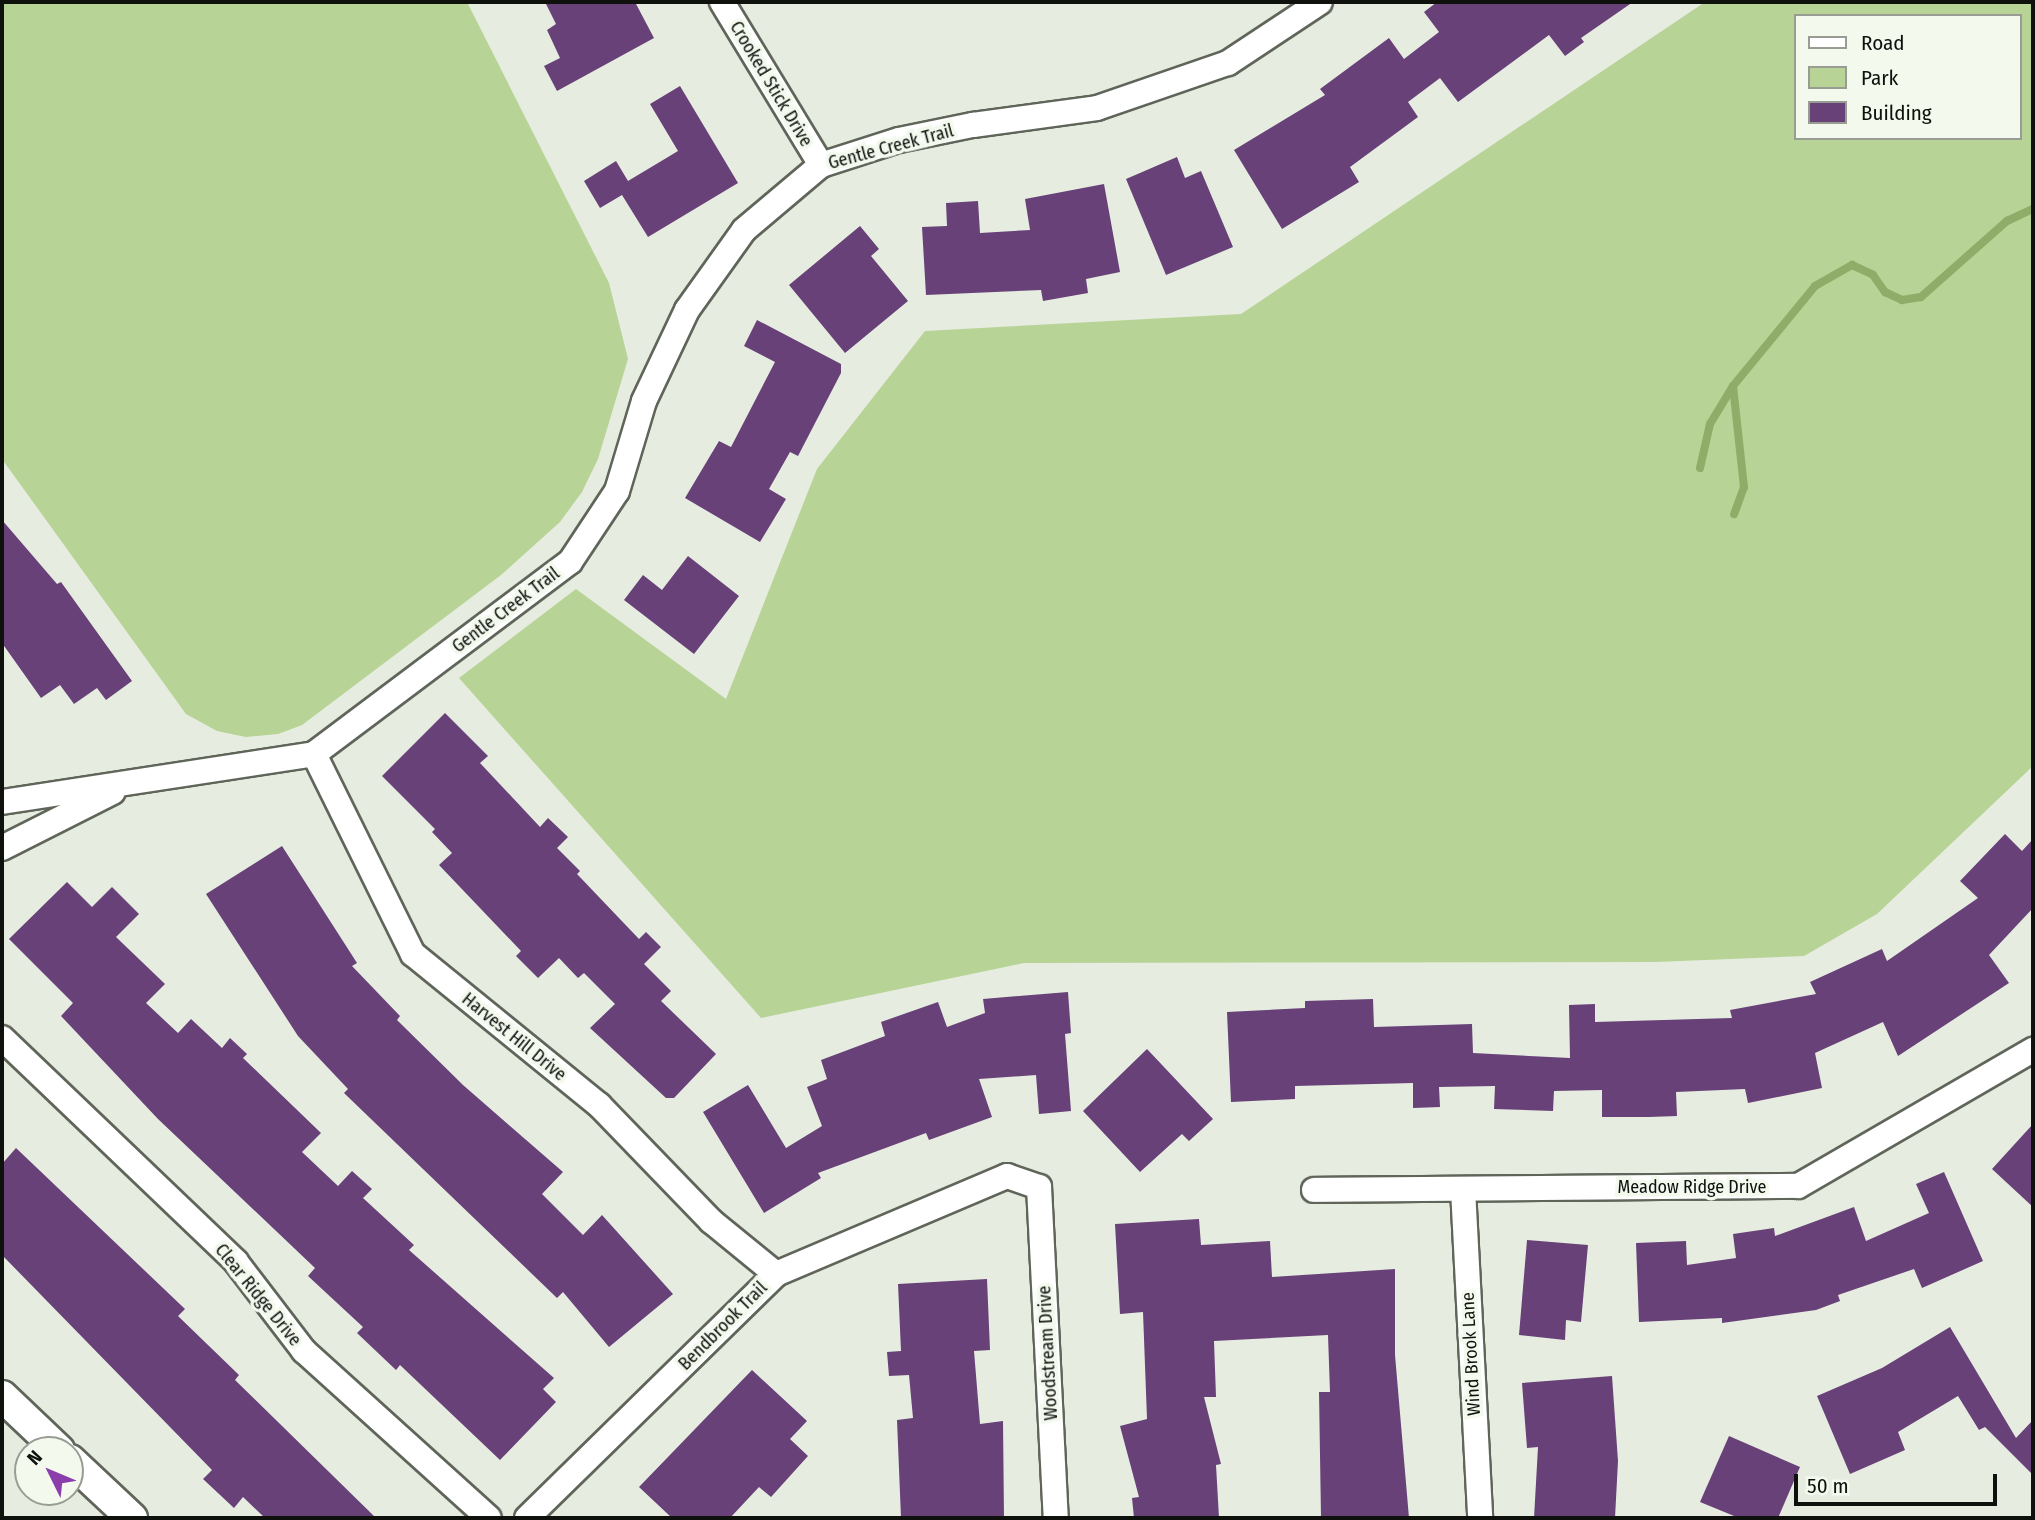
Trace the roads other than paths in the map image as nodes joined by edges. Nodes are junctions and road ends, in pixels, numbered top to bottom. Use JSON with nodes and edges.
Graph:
{"nodes":[{"id":1,"x":722,"y":2,"type":"edge"},
{"id":2,"x":1320,"y":2,"type":"edge"},
{"id":3,"x":821,"y":165,"type":"junction"},
{"id":4,"x":314,"y":754,"type":"junction"},
{"id":5,"x":139,"y":780,"type":"junction"},
{"id":6,"x":2,"y":802,"type":"edge"},
{"id":7,"x":2,"y":819,"type":"edge"},
{"id":8,"x":6,"y":846,"type":"edge"},
{"id":9,"x":2,"y":1038,"type":"edge"},
{"id":10,"x":2033,"y":1050,"type":"edge"},
{"id":11,"x":1039,"y":1187,"type":"joint"},
{"id":12,"x":1462,"y":1189,"type":"junction"},
{"id":13,"x":1314,"y":1190,"type":"dead end"},
{"id":14,"x":776,"y":1274,"type":"junction"},
{"id":15,"x":2,"y":1396,"type":"edge"},
{"id":16,"x":44,"y":1436,"type":"edge"},
{"id":17,"x":84,"y":1473,"type":"edge"},
{"id":18,"x":132,"y":1518,"type":"edge"},
{"id":19,"x":489,"y":1518,"type":"edge"},
{"id":20,"x":527,"y":1518,"type":"edge"},
{"id":21,"x":1056,"y":1518,"type":"edge"},
{"id":22,"x":1480,"y":1518,"type":"edge"}],
"edges":[{"from":1,"to":3,"type":"street","name":"Crooked Stick Drive"},
{"from":2,"to":3,"type":"street","name":"Gentle Creek Trail"},
{"from":3,"to":4,"type":"street","name":"Gentle Creek Trail"},
{"from":4,"to":5,"type":"street","name":"Gentle Creek Trail"},
{"from":4,"to":14,"type":"street","name":"Harvest Hill Drive"},
{"from":5,"to":6,"type":"street","name":"Gentle Creek Trail"},
{"from":5,"to":8,"type":"street","name":"Gentle Creek Trail"},
{"from":7,"to":8,"type":"street"},
{"from":9,"to":19,"type":"street","name":"Clear Ridge Drive"},
{"from":10,"to":12,"type":"street","name":"Meadow Ridge Drive"},
{"from":11,"to":14,"type":"street","name":"Bendbrook Trail"},
{"from":11,"to":21,"type":"street","name":"Woodstream Drive"},
{"from":12,"to":13,"type":"street","name":"Meadow Ridge Drive"},
{"from":12,"to":22,"type":"street","name":"Wind Brook Lane"},
{"from":14,"to":20,"type":"street","name":"Bendbrook Trail"},
{"from":15,"to":16,"type":"street"},
{"from":17,"to":18,"type":"street"}]}
